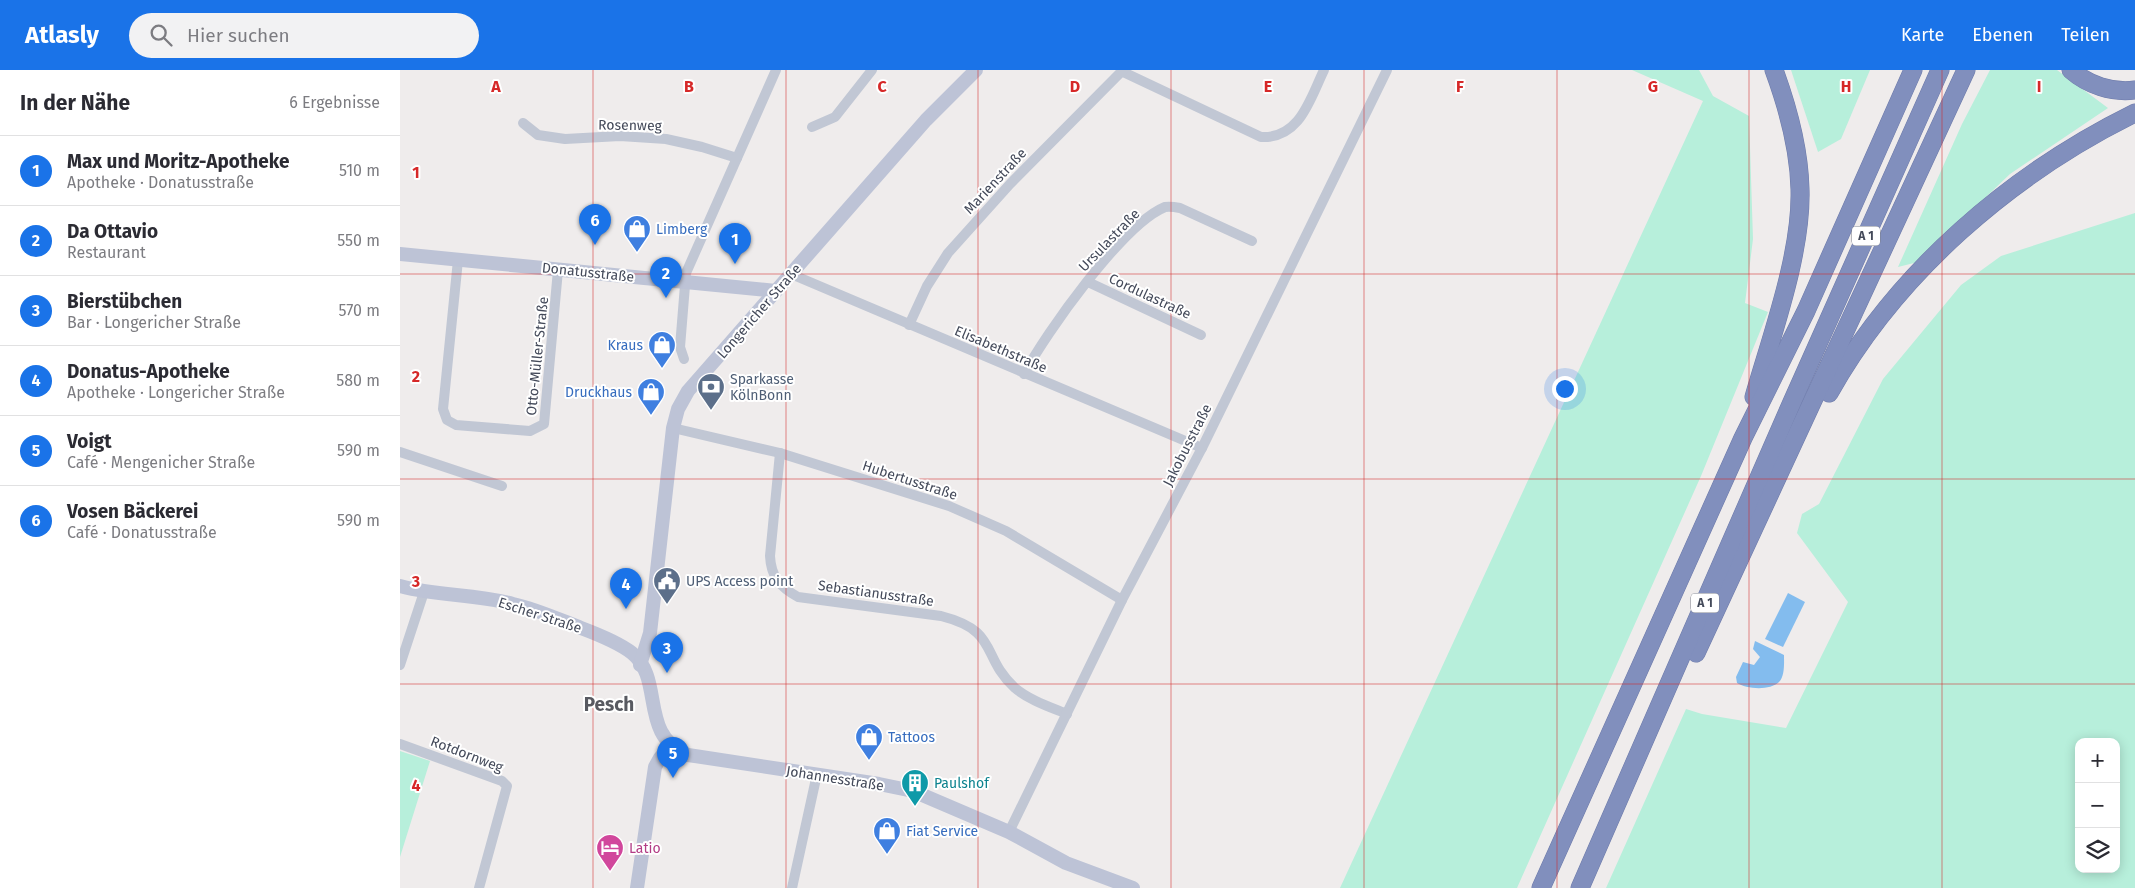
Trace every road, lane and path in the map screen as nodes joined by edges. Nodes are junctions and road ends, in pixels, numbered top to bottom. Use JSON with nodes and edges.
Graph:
{"nodes":[{"id":1,"x":776,"y":70,"type":"edge"},
{"id":2,"x":872,"y":70,"type":"edge"},
{"id":3,"x":976,"y":70,"type":"edge"},
{"id":4,"x":1324,"y":70,"type":"edge"},
{"id":5,"x":1387,"y":70,"type":"edge"},
{"id":6,"x":1774,"y":70,"type":"edge"},
{"id":7,"x":1912,"y":70,"type":"edge"},
{"id":8,"x":1940,"y":70,"type":"edge"},
{"id":9,"x":1966,"y":70,"type":"edge"},
{"id":10,"x":2071,"y":70,"type":"edge"},
{"id":11,"x":1122,"y":71,"type":"edge"},
{"id":12,"x":2135,"y":90,"type":"edge"},
{"id":13,"x":2135,"y":113,"type":"edge"},
{"id":14,"x":523,"y":124,"type":"dead end"},
{"id":15,"x":812,"y":127,"type":"dead end"},
{"id":16,"x":737,"y":158,"type":"junction"},
{"id":17,"x":1252,"y":241,"type":"dead end"},
{"id":18,"x":400,"y":254,"type":"edge"},
{"id":19,"x":458,"y":260,"type":"junction"},
{"id":20,"x":558,"y":270,"type":"junction"},
{"id":21,"x":791,"y":274,"type":"junction"},
{"id":22,"x":685,"y":282,"type":"junction"},
{"id":23,"x":1088,"y":282,"type":"junction"},
{"id":24,"x":776,"y":291,"type":"junction"},
{"id":25,"x":909,"y":325,"type":"junction"},
{"id":26,"x":1201,"y":335,"type":"dead end"},
{"id":27,"x":684,"y":359,"type":"dead end"},
{"id":28,"x":1024,"y":374,"type":"junction"},
{"id":29,"x":674,"y":428,"type":"junction"},
{"id":30,"x":1743,"y":438,"type":"junction"},
{"id":31,"x":1202,"y":448,"type":"junction"},
{"id":32,"x":400,"y":452,"type":"edge"},
{"id":33,"x":780,"y":453,"type":"junction"},
{"id":34,"x":1780,"y":474,"type":"junction"},
{"id":35,"x":502,"y":486,"type":"dead end"},
{"id":36,"x":400,"y":586,"type":"edge"},
{"id":37,"x":424,"y":592,"type":"junction"},
{"id":38,"x":1122,"y":600,"type":"junction"},
{"id":39,"x":400,"y":665,"type":"edge"},
{"id":40,"x":640,"y":665,"type":"junction"},
{"id":41,"x":1067,"y":714,"type":"junction"},
{"id":42,"x":400,"y":744,"type":"edge"},
{"id":43,"x":671,"y":745,"type":"junction"},
{"id":44,"x":817,"y":774,"type":"junction"},
{"id":45,"x":1618,"y":804,"type":"junction"},
{"id":46,"x":1010,"y":832,"type":"junction"},
{"id":47,"x":479,"y":888,"type":"edge"},
{"id":48,"x":637,"y":888,"type":"edge"},
{"id":49,"x":792,"y":888,"type":"edge"},
{"id":50,"x":1133,"y":888,"type":"edge"},
{"id":51,"x":1541,"y":888,"type":"edge"},
{"id":52,"x":1580,"y":888,"type":"edge"}],
"edges":[{"from":1,"to":16,"type":"street"},
{"from":2,"to":15,"type":"street"},
{"from":3,"to":21,"type":"street","name":"Longericher Straße"},
{"from":4,"to":11,"type":"street","name":"Marienstraße"},
{"from":5,"to":31,"type":"street","name":"Jakobusstraße"},
{"from":6,"to":30,"type":"highway"},
{"from":7,"to":30,"type":"highway","number":"A 1"},
{"from":8,"to":45,"type":"highway","number":"A 1"},
{"from":9,"to":34,"type":"highway"},
{"from":10,"to":12,"type":"highway"},
{"from":11,"to":25,"type":"street","name":"Marienstraße"},
{"from":13,"to":34,"type":"highway"},
{"from":14,"to":16,"type":"street","name":"Rosenweg"},
{"from":16,"to":22,"type":"street"},
{"from":17,"to":23,"type":"street","name":"Ursulastraße"},
{"from":18,"to":19,"type":"street","name":"Donatusstraße"},
{"from":19,"to":20,"type":"street","name":"Donatusstraße"},
{"from":19,"to":20,"type":"street","name":"Otto-Müller-Straße"},
{"from":20,"to":22,"type":"street","name":"Donatusstraße"},
{"from":21,"to":24,"type":"street","name":"Longericher Straße"},
{"from":21,"to":25,"type":"street","name":"Elisabethstraße"},
{"from":22,"to":24,"type":"street","name":"Donatusstraße"},
{"from":22,"to":27,"type":"street"},
{"from":23,"to":26,"type":"street","name":"Cordulastraße"},
{"from":23,"to":28,"type":"street","name":"Ursulastraße"},
{"from":24,"to":29,"type":"street","name":"Longericher Straße"},
{"from":25,"to":28,"type":"street","name":"Elisabethstraße"},
{"from":28,"to":31,"type":"street","name":"Elisabethstraße"},
{"from":29,"to":33,"type":"street","name":"Hubertusstraße"},
{"from":29,"to":40,"type":"street","name":"Longericher Straße"},
{"from":30,"to":51,"type":"highway","number":"A 1"},
{"from":31,"to":38,"type":"street","name":"Jakobusstraße"},
{"from":32,"to":35,"type":"street"},
{"from":33,"to":38,"type":"street","name":"Hubertusstraße"},
{"from":33,"to":41,"type":"street","name":"Sebastianusstraße"},
{"from":34,"to":45,"type":"highway"},
{"from":36,"to":37,"type":"street","name":"Escher Straße"},
{"from":37,"to":39,"type":"street"},
{"from":37,"to":40,"type":"street","name":"Escher Straße"},
{"from":38,"to":41,"type":"street","name":"Jakobusstraße"},
{"from":40,"to":43,"type":"street"},
{"from":41,"to":46,"type":"street","name":"Jakobusstraße"},
{"from":42,"to":47,"type":"street","name":"Rotdornweg"},
{"from":43,"to":44,"type":"street","name":"Johannesstraße"},
{"from":43,"to":48,"type":"street"},
{"from":44,"to":46,"type":"street","name":"Johannesstraße"},
{"from":44,"to":49,"type":"street"},
{"from":45,"to":52,"type":"highway","number":"A 1"},
{"from":46,"to":50,"type":"street","name":"Johannesstraße"}]}
